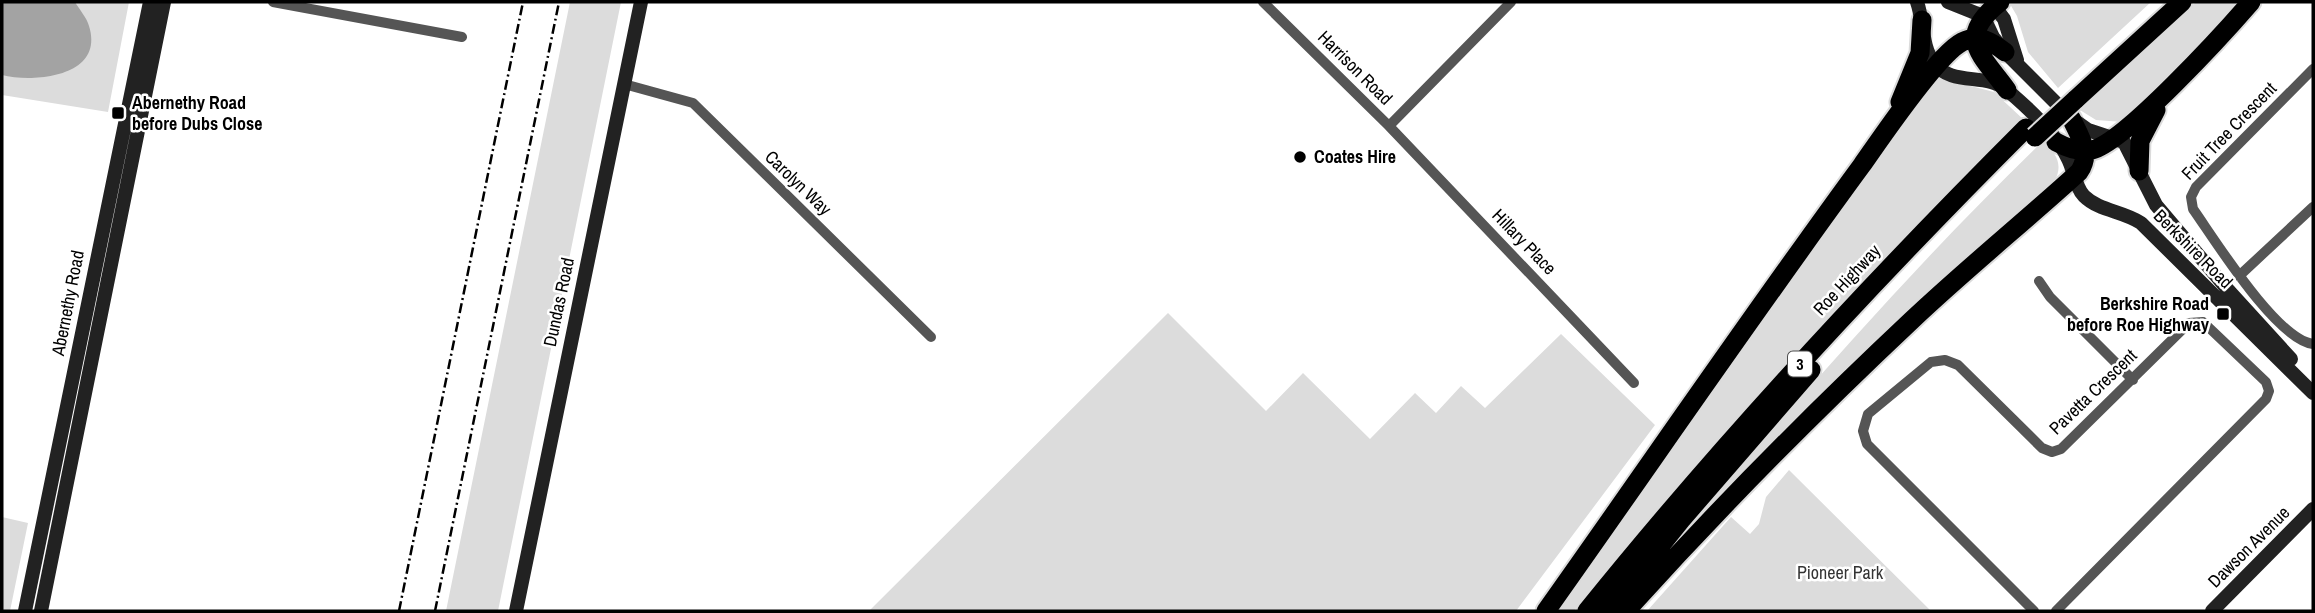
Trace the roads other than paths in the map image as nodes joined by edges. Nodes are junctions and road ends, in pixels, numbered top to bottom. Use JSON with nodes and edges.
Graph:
{"nodes":[{"id":1,"x":150,"y":2,"type":"edge"},
{"id":2,"x":164,"y":2,"type":"edge"},
{"id":3,"x":273,"y":2,"type":"edge"},
{"id":4,"x":641,"y":2,"type":"edge"},
{"id":5,"x":1263,"y":2,"type":"edge"},
{"id":6,"x":1511,"y":2,"type":"edge"},
{"id":7,"x":1948,"y":2,"type":"edge"},
{"id":8,"x":2163,"y":2,"type":"edge"},
{"id":9,"x":2182,"y":2,"type":"edge"},
{"id":10,"x":2251,"y":2,"type":"edge"},
{"id":11,"x":1992,"y":6,"type":"edge"},
{"id":12,"x":1919,"y":11,"type":"edge"},
{"id":13,"x":462,"y":37,"type":"dead end"},
{"id":14,"x":1975,"y":38,"type":"junction"},
{"id":15,"x":2005,"y":52,"type":"junction"},
{"id":16,"x":1937,"y":66,"type":"junction"},
{"id":17,"x":2313,"y":69,"type":"edge"},
{"id":18,"x":2022,"y":70,"type":"junction"},
{"id":19,"x":624,"y":84,"type":"junction"},
{"id":20,"x":2007,"y":90,"type":"junction"},
{"id":21,"x":2167,"y":91,"type":"junction"},
{"id":22,"x":2071,"y":103,"type":"junction"},
{"id":23,"x":1890,"y":125,"type":"junction"},
{"id":24,"x":1388,"y":126,"type":"junction"},
{"id":25,"x":2030,"y":133,"type":"junction"},
{"id":26,"x":2114,"y":137,"type":"junction"},
{"id":27,"x":2056,"y":142,"type":"junction"},
{"id":28,"x":2085,"y":150,"type":"junction"},
{"id":29,"x":2139,"y":171,"type":"junction"},
{"id":30,"x":2078,"y":185,"type":"junction"},
{"id":31,"x":2313,"y":207,"type":"edge"},
{"id":32,"x":2239,"y":276,"type":"junction"},
{"id":33,"x":2039,"y":281,"type":"dead end"},
{"id":34,"x":931,"y":337,"type":"dead end"},
{"id":35,"x":2313,"y":346,"type":"edge"},
{"id":36,"x":2133,"y":380,"type":"junction"},
{"id":37,"x":2313,"y":380,"type":"edge"},
{"id":38,"x":1634,"y":383,"type":"dead end"},
{"id":39,"x":2313,"y":393,"type":"edge"},
{"id":40,"x":2313,"y":509,"type":"edge"},
{"id":41,"x":2215,"y":610,"type":"edge"},
{"id":42,"x":25,"y":611,"type":"edge"},
{"id":43,"x":41,"y":611,"type":"edge"},
{"id":44,"x":516,"y":611,"type":"edge"},
{"id":45,"x":1546,"y":611,"type":"edge"},
{"id":46,"x":1587,"y":611,"type":"edge"},
{"id":47,"x":1608,"y":611,"type":"edge"},
{"id":48,"x":1626,"y":611,"type":"edge"},
{"id":49,"x":2034,"y":611,"type":"edge"},
{"id":50,"x":2056,"y":611,"type":"edge"}],
"edges":[{"from":1,"to":42,"type":"main road","name":"Abernethy Road"},
{"from":2,"to":43,"type":"main road","name":"Abernethy Road"},
{"from":3,"to":13,"type":"street"},
{"from":4,"to":19,"type":"main road","name":"Dundas Road"},
{"from":5,"to":24,"type":"street","name":"Harrison Road"},
{"from":6,"to":24,"type":"street","name":"Harrison Road"},
{"from":7,"to":11,"type":"main road"},
{"from":8,"to":22,"type":"highway","name":"Roe Highway","number":"3"},
{"from":9,"to":22,"type":"highway","name":"Roe Highway","number":"3"},
{"from":10,"to":21,"type":"highway"},
{"from":11,"to":14,"type":"highway"},
{"from":11,"to":15,"type":"main road"},
{"from":11,"to":18,"type":"main road"},
{"from":12,"to":16,"type":"main road"},
{"from":12,"to":23,"type":"highway"},
{"from":14,"to":15,"type":"highway"},
{"from":14,"to":16,"type":"highway"},
{"from":14,"to":20,"type":"highway"},
{"from":15,"to":18,"type":"main road"},
{"from":16,"to":20,"type":"main road"},
{"from":16,"to":23,"type":"highway"},
{"from":17,"to":32,"type":"street","name":"Fruit Tree Crescent"},
{"from":18,"to":22,"type":"main road"},
{"from":19,"to":34,"type":"street","name":"Carolyn Way"},
{"from":19,"to":44,"type":"main road","name":"Dundas Road"},
{"from":20,"to":27,"type":"main road"},
{"from":21,"to":26,"type":"highway"},
{"from":21,"to":29,"type":"highway"},
{"from":22,"to":25,"type":"highway","name":"Roe Highway","number":"3"},
{"from":22,"to":26,"type":"main road"},
{"from":22,"to":28,"type":"highway"},
{"from":23,"to":45,"type":"highway"},
{"from":24,"to":38,"type":"street","name":"Hillary Place"},
{"from":25,"to":46,"type":"highway","name":"Roe Highway","number":"3"},
{"from":25,"to":47,"type":"highway","name":"Roe Highway","number":"3"},
{"from":26,"to":28,"type":"highway"},
{"from":26,"to":29,"type":"main road","name":"Berkshire Road"},
{"from":27,"to":28,"type":"highway"},
{"from":27,"to":30,"type":"main road"},
{"from":28,"to":30,"type":"highway"},
{"from":29,"to":37,"type":"main road","name":"Berkshire Road"},
{"from":30,"to":39,"type":"main road","name":"Berkshire Road"},
{"from":30,"to":48,"type":"highway"},
{"from":31,"to":32,"type":"street"},
{"from":32,"to":35,"type":"street","name":"Fruit Tree Crescent"},
{"from":33,"to":36,"type":"street"},
{"from":36,"to":49,"type":"street","name":"Pavetta Crescent"},
{"from":36,"to":50,"type":"street","name":"Pavetta Crescent"},
{"from":40,"to":41,"type":"main road","name":"Dawson Avenue"}]}
